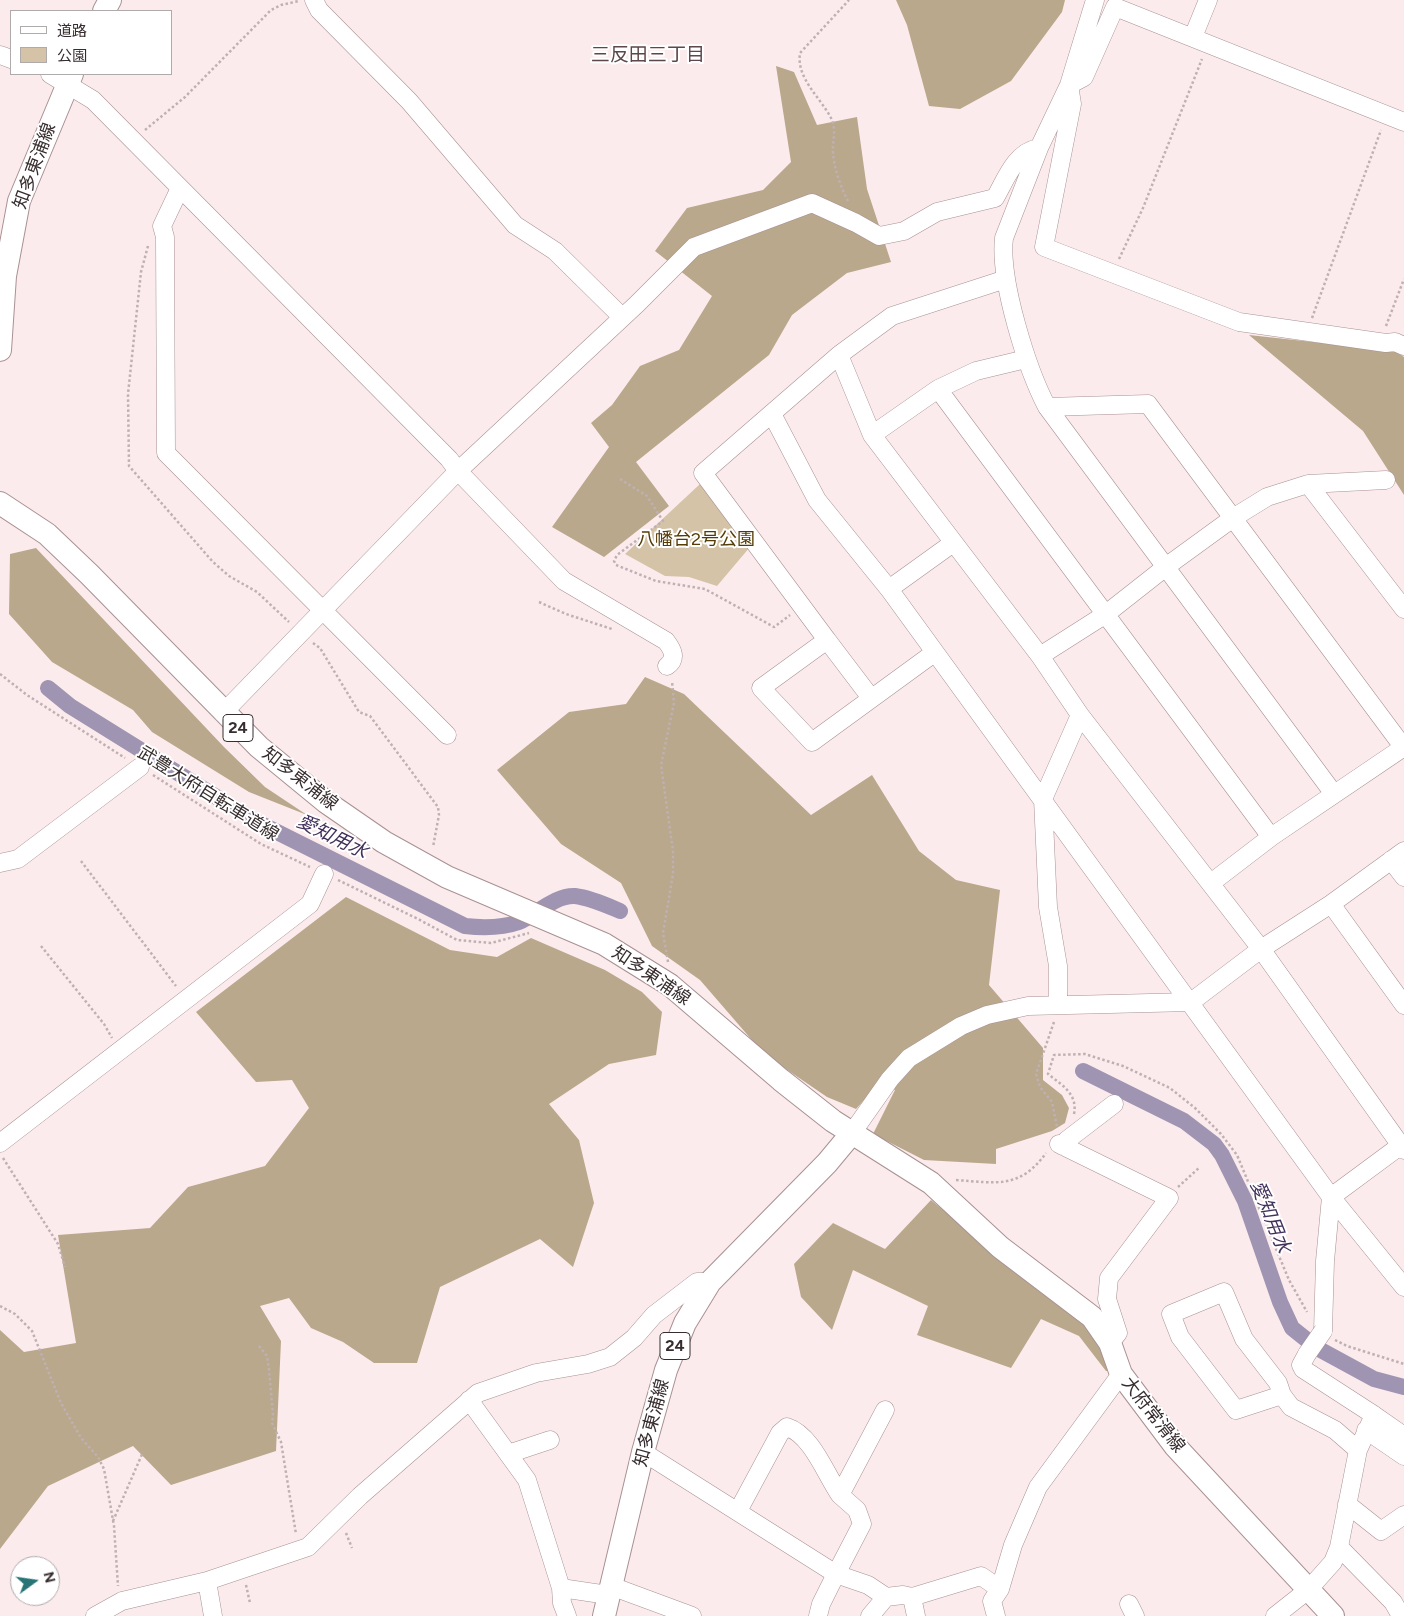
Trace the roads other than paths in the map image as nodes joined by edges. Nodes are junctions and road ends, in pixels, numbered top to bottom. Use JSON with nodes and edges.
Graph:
{"nodes":[{"id":1,"x":314,"y":0,"type":"edge"},
{"id":2,"x":1095,"y":0,"type":"edge"},
{"id":3,"x":1208,"y":0,"type":"edge"},
{"id":4,"x":1201,"y":40,"type":"junction"},
{"id":5,"x":63,"y":77,"type":"edge"},
{"id":6,"x":1069,"y":84,"type":"junction"},
{"id":7,"x":1404,"y":122,"type":"edge"},
{"id":8,"x":1039,"y":148,"type":"junction"},
{"id":9,"x":180,"y":188,"type":"junction"},
{"id":10,"x":1006,"y":279,"type":"junction"},
{"id":11,"x":622,"y":317,"type":"junction"},
{"id":12,"x":1404,"y":346,"type":"edge"},
{"id":13,"x":0,"y":350,"type":"edge"},
{"id":14,"x":839,"y":355,"type":"junction"},
{"id":15,"x":1026,"y":359,"type":"junction"},
{"id":16,"x":938,"y":389,"type":"junction"},
{"id":17,"x":1047,"y":407,"type":"junction"},
{"id":18,"x":772,"y":414,"type":"junction"},
{"id":19,"x":872,"y":435,"type":"junction"},
{"id":20,"x":458,"y":471,"type":"junction"},
{"id":21,"x":1386,"y":480,"type":"dead end"},
{"id":22,"x":1308,"y":484,"type":"junction"},
{"id":23,"x":0,"y":503,"type":"edge"},
{"id":24,"x":1233,"y":518,"type":"junction"},
{"id":25,"x":953,"y":543,"type":"junction"},
{"id":26,"x":1166,"y":566,"type":"junction"},
{"id":27,"x":889,"y":589,"type":"junction"},
{"id":28,"x":1404,"y":609,"type":"edge"},
{"id":29,"x":324,"y":611,"type":"junction"},
{"id":30,"x":1106,"y":614,"type":"junction"},
{"id":31,"x":827,"y":640,"type":"junction"},
{"id":32,"x":934,"y":653,"type":"junction"},
{"id":33,"x":1040,"y":656,"type":"junction"},
{"id":34,"x":667,"y":666,"type":"road end"},
{"id":35,"x":872,"y":698,"type":"junction"},
{"id":36,"x":224,"y":713,"type":"junction"},
{"id":37,"x":1080,"y":715,"type":"junction"},
{"id":38,"x":447,"y":735,"type":"dead end"},
{"id":39,"x":1404,"y":748,"type":"edge"},
{"id":40,"x":140,"y":767,"type":"road end"},
{"id":41,"x":1334,"y":794,"type":"junction"},
{"id":42,"x":1043,"y":799,"type":"junction"},
{"id":43,"x":1271,"y":837,"type":"junction"},
{"id":44,"x":1398,"y":856,"type":"edge"},
{"id":45,"x":0,"y":863,"type":"edge"},
{"id":46,"x":324,"y":874,"type":"road end"},
{"id":47,"x":1404,"y":877,"type":"edge"},
{"id":48,"x":1211,"y":883,"type":"junction"},
{"id":49,"x":1331,"y":904,"type":"junction"},
{"id":50,"x":1261,"y":949,"type":"junction"},
{"id":51,"x":1191,"y":1002,"type":"junction"},
{"id":52,"x":1057,"y":1004,"type":"junction"},
{"id":53,"x":1404,"y":1005,"type":"edge"},
{"id":54,"x":1114,"y":1104,"type":"dead end"},
{"id":55,"x":852,"y":1134,"type":"junction"},
{"id":56,"x":0,"y":1143,"type":"edge"},
{"id":57,"x":1402,"y":1148,"type":"edge"},
{"id":58,"x":1331,"y":1197,"type":"junction"},
{"id":59,"x":710,"y":1282,"type":"junction"},
{"id":60,"x":1404,"y":1287,"type":"edge"},
{"id":61,"x":1110,"y":1342,"type":"junction"},
{"id":62,"x":1121,"y":1374,"type":"junction"},
{"id":63,"x":1282,"y":1395,"type":"junction"},
{"id":64,"x":469,"y":1400,"type":"junction"},
{"id":65,"x":886,"y":1410,"type":"dead end"},
{"id":66,"x":1370,"y":1422,"type":"junction"},
{"id":67,"x":1404,"y":1436,"type":"edge"},
{"id":68,"x":550,"y":1440,"type":"dead end"},
{"id":69,"x":1358,"y":1450,"type":"junction"},
{"id":70,"x":643,"y":1452,"type":"junction"},
{"id":71,"x":508,"y":1454,"type":"junction"},
{"id":72,"x":1404,"y":1456,"type":"edge"},
{"id":73,"x":840,"y":1494,"type":"junction"},
{"id":74,"x":1348,"y":1504,"type":"junction"},
{"id":75,"x":738,"y":1511,"type":"junction"},
{"id":76,"x":1404,"y":1514,"type":"edge"},
{"id":77,"x":1339,"y":1547,"type":"junction"},
{"id":78,"x":836,"y":1574,"type":"junction"},
{"id":79,"x":207,"y":1582,"type":"junction"},
{"id":80,"x":561,"y":1588,"type":"junction"},
{"id":81,"x":1000,"y":1589,"type":"junction"},
{"id":82,"x":1308,"y":1590,"type":"junction"},
{"id":83,"x":886,"y":1597,"type":"junction"},
{"id":84,"x":912,"y":1597,"type":"junction"},
{"id":85,"x":608,"y":1599,"type":"edge"},
{"id":86,"x":1399,"y":1604,"type":"edge"},
{"id":87,"x":123,"y":1606,"type":"edge"},
{"id":88,"x":95,"y":1616,"type":"edge"},
{"id":89,"x":213,"y":1616,"type":"edge"},
{"id":90,"x":567,"y":1616,"type":"edge"},
{"id":91,"x":692,"y":1616,"type":"edge"},
{"id":92,"x":818,"y":1616,"type":"edge"},
{"id":93,"x":870,"y":1616,"type":"edge"},
{"id":94,"x":916,"y":1616,"type":"edge"},
{"id":95,"x":996,"y":1616,"type":"edge"},
{"id":96,"x":1275,"y":1616,"type":"edge"},
{"id":97,"x":1333,"y":1616,"type":"edge"}],
"edges":[{"from":1,"to":11,"type":"street"},
{"from":2,"to":6,"type":"street"},
{"from":3,"to":4,"type":"street"},
{"from":4,"to":6,"type":"street"},
{"from":4,"to":7,"type":"street"},
{"from":5,"to":9,"type":"street"},
{"from":5,"to":13,"type":"main road","name":"知多東浦線"},
{"from":6,"to":8,"type":"street"},
{"from":6,"to":12,"type":"street"},
{"from":8,"to":10,"type":"street"},
{"from":8,"to":11,"type":"street"},
{"from":9,"to":20,"type":"street"},
{"from":9,"to":29,"type":"street"},
{"from":10,"to":14,"type":"street"},
{"from":10,"to":15,"type":"street"},
{"from":11,"to":20,"type":"street"},
{"from":14,"to":18,"type":"street"},
{"from":14,"to":19,"type":"street"},
{"from":15,"to":16,"type":"street"},
{"from":15,"to":17,"type":"street"},
{"from":16,"to":19,"type":"street"},
{"from":16,"to":30,"type":"street"},
{"from":17,"to":24,"type":"street"},
{"from":17,"to":26,"type":"street"},
{"from":18,"to":27,"type":"street"},
{"from":18,"to":31,"type":"street"},
{"from":19,"to":25,"type":"street"},
{"from":20,"to":29,"type":"street"},
{"from":20,"to":34,"type":"street"},
{"from":21,"to":22,"type":"street"},
{"from":22,"to":24,"type":"street"},
{"from":22,"to":28,"type":"street"},
{"from":23,"to":36,"type":"main road","name":"知多東浦線","number":"24"},
{"from":24,"to":26,"type":"street"},
{"from":24,"to":39,"type":"street"},
{"from":25,"to":27,"type":"street"},
{"from":25,"to":33,"type":"street"},
{"from":26,"to":30,"type":"street"},
{"from":26,"to":41,"type":"street"},
{"from":27,"to":32,"type":"street"},
{"from":29,"to":36,"type":"street"},
{"from":29,"to":38,"type":"street"},
{"from":30,"to":33,"type":"street"},
{"from":30,"to":43,"type":"street"},
{"from":31,"to":35,"type":"street"},
{"from":31,"to":35,"type":"street"},
{"from":32,"to":35,"type":"street"},
{"from":32,"to":42,"type":"street"},
{"from":33,"to":37,"type":"street"},
{"from":36,"to":55,"type":"main road","name":"知多東浦線","number":"24"},
{"from":37,"to":42,"type":"street"},
{"from":37,"to":48,"type":"street"},
{"from":39,"to":41,"type":"street"},
{"from":40,"to":45,"type":"street"},
{"from":41,"to":43,"type":"street"},
{"from":42,"to":51,"type":"street"},
{"from":42,"to":52,"type":"street"},
{"from":43,"to":48,"type":"street"},
{"from":44,"to":47,"type":"street"},
{"from":44,"to":49,"type":"street"},
{"from":46,"to":56,"type":"street"},
{"from":48,"to":50,"type":"street"},
{"from":49,"to":50,"type":"street"},
{"from":49,"to":53,"type":"street"},
{"from":50,"to":51,"type":"street"},
{"from":50,"to":57,"type":"street"},
{"from":51,"to":52,"type":"street"},
{"from":51,"to":58,"type":"street"},
{"from":52,"to":55,"type":"street"},
{"from":54,"to":61,"type":"street"},
{"from":55,"to":59,"type":"main road","name":"知多東浦線","number":"24"},
{"from":55,"to":61,"type":"main road","name":"大府常滑線"},
{"from":57,"to":58,"type":"street"},
{"from":58,"to":60,"type":"street"},
{"from":58,"to":66,"type":"street","bridge":true},
{"from":59,"to":64,"type":"street"},
{"from":59,"to":70,"type":"main road","name":"知多東浦線","number":"24"},
{"from":61,"to":62,"type":"main road","name":"大府常滑線"},
{"from":62,"to":81,"type":"street"},
{"from":62,"to":82,"type":"main road","name":"大府常滑線"},
{"from":63,"to":63,"type":"street"},
{"from":63,"to":69,"type":"street"},
{"from":64,"to":71,"type":"street"},
{"from":64,"to":79,"type":"street"},
{"from":65,"to":73,"type":"street"},
{"from":66,"to":67,"type":"street"},
{"from":66,"to":69,"type":"street"},
{"from":66,"to":72,"type":"street"},
{"from":68,"to":71,"type":"street"},
{"from":69,"to":74,"type":"street"},
{"from":70,"to":75,"type":"street"},
{"from":70,"to":85,"type":"main road","name":"知多東浦線","number":"24"},
{"from":71,"to":80,"type":"street"},
{"from":73,"to":75,"type":"street"},
{"from":73,"to":78,"type":"street"},
{"from":74,"to":76,"type":"street"},
{"from":74,"to":77,"type":"street"},
{"from":75,"to":78,"type":"street"},
{"from":77,"to":82,"type":"street"},
{"from":77,"to":86,"type":"street"},
{"from":78,"to":83,"type":"street"},
{"from":78,"to":92,"type":"street"},
{"from":79,"to":87,"type":"street"},
{"from":79,"to":89,"type":"street"},
{"from":80,"to":85,"type":"street"},
{"from":80,"to":90,"type":"street"},
{"from":81,"to":84,"type":"street"},
{"from":81,"to":95,"type":"street"},
{"from":82,"to":96,"type":"street"},
{"from":82,"to":97,"type":"main road","name":"大府常滑線"},
{"from":83,"to":84,"type":"street"},
{"from":83,"to":93,"type":"street"},
{"from":84,"to":94,"type":"street"},
{"from":85,"to":91,"type":"street"},
{"from":87,"to":88,"type":"street"}]}
